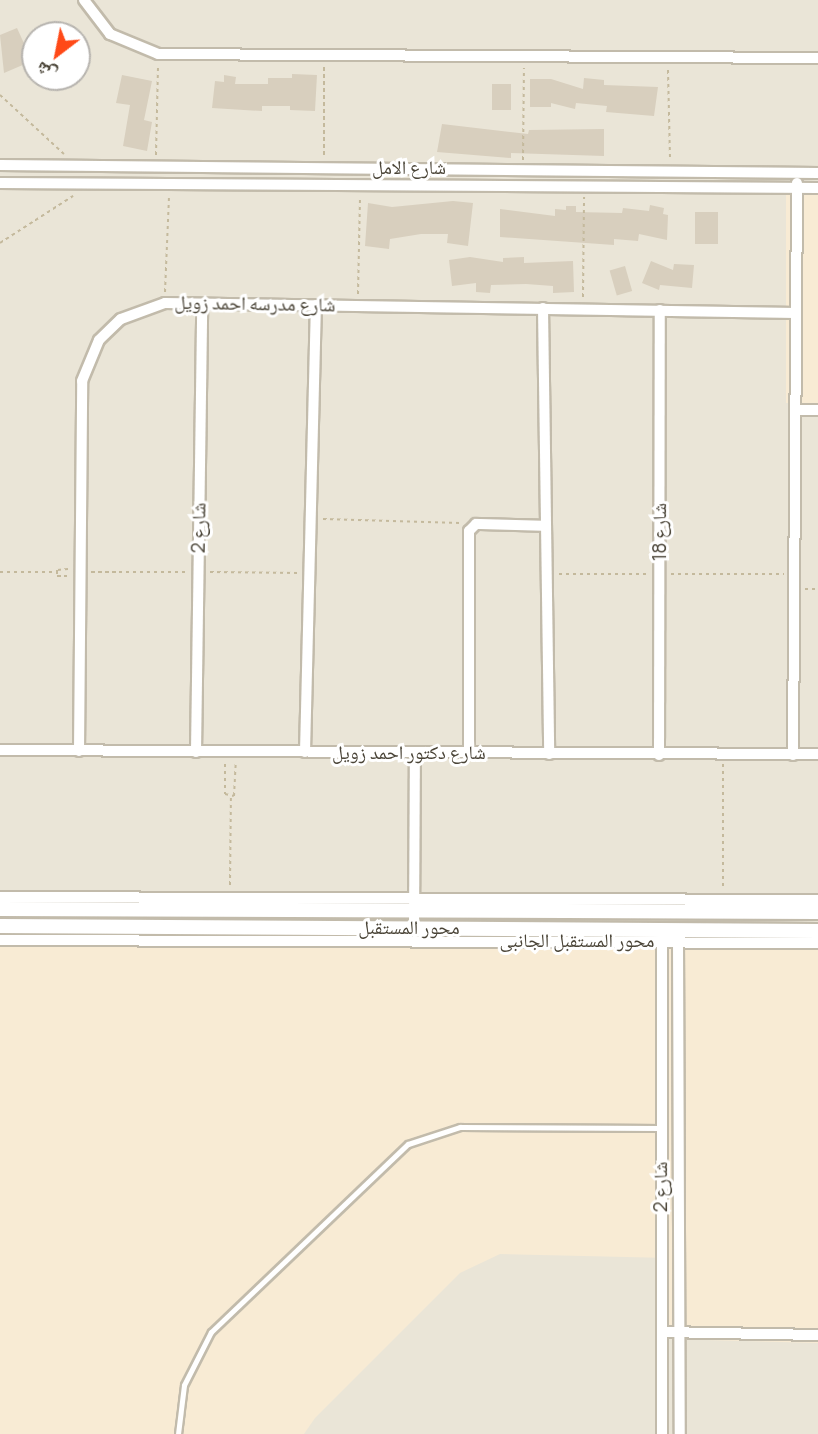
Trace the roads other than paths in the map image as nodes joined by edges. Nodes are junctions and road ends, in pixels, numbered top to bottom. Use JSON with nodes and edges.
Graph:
{"nodes":[{"id":1,"x":84,"y":0,"type":"edge"},
{"id":2,"x":818,"y":58,"type":"edge"},
{"id":3,"x":0,"y":165,"type":"edge"},
{"id":4,"x":797,"y":173,"type":"junction"},
{"id":5,"x":818,"y":173,"type":"edge"},
{"id":6,"x":0,"y":183,"type":"edge"},
{"id":7,"x":797,"y":188,"type":"junction"},
{"id":8,"x":818,"y":188,"type":"edge"},
{"id":9,"x":202,"y":304,"type":"junction"},
{"id":10,"x":316,"y":305,"type":"junction"},
{"id":11,"x":543,"y":309,"type":"junction"},
{"id":12,"x":660,"y":310,"type":"junction"},
{"id":13,"x":796,"y":313,"type":"junction"},
{"id":14,"x":796,"y":410,"type":"junction"},
{"id":15,"x":818,"y":410,"type":"edge"},
{"id":16,"x":546,"y":526,"type":"junction"},
{"id":17,"x":0,"y":750,"type":"edge"},
{"id":18,"x":79,"y":751,"type":"junction"},
{"id":19,"x":195,"y":752,"type":"junction"},
{"id":20,"x":305,"y":752,"type":"junction"},
{"id":21,"x":415,"y":753,"type":"junction"},
{"id":22,"x":469,"y":754,"type":"junction"},
{"id":23,"x":549,"y":754,"type":"junction"},
{"id":24,"x":793,"y":754,"type":"junction"},
{"id":25,"x":818,"y":754,"type":"edge"},
{"id":26,"x":659,"y":755,"type":"junction"},
{"id":27,"x":0,"y":897,"type":"edge"},
{"id":28,"x":818,"y":900,"type":"edge"},
{"id":29,"x":414,"y":905,"type":"junction"},
{"id":30,"x":0,"y":909,"type":"edge"},
{"id":31,"x":818,"y":912,"type":"edge"},
{"id":32,"x":0,"y":926,"type":"edge"},
{"id":33,"x":414,"y":928,"type":"junction"},
{"id":34,"x":818,"y":931,"type":"edge"},
{"id":35,"x":0,"y":940,"type":"edge"},
{"id":36,"x":662,"y":941,"type":"junction"},
{"id":37,"x":678,"y":941,"type":"junction"},
{"id":38,"x":818,"y":943,"type":"edge"},
{"id":39,"x":661,"y":1128,"type":"junction"},
{"id":40,"x":679,"y":1128,"type":"junction"},
{"id":41,"x":679,"y":1331,"type":"junction"},
{"id":42,"x":662,"y":1332,"type":"junction"},
{"id":43,"x":818,"y":1335,"type":"edge"},
{"id":44,"x":178,"y":1434,"type":"edge"},
{"id":45,"x":662,"y":1434,"type":"edge"},
{"id":46,"x":680,"y":1434,"type":"edge"}],
"edges":[{"from":1,"to":2,"type":"street"},
{"from":3,"to":4,"type":"street","name":"شارع الامل"},
{"from":4,"to":5,"type":"street","name":"شارع الامل"},
{"from":4,"to":7,"type":"street"},
{"from":6,"to":7,"type":"street","name":"شارع الامل"},
{"from":7,"to":8,"type":"street","name":"شارع الامل"},
{"from":7,"to":13,"type":"street"},
{"from":9,"to":10,"type":"street","name":"شارع مدرسه احمد زويل"},
{"from":9,"to":18,"type":"street","name":"شارع مدرسه احمد زويل"},
{"from":9,"to":19,"type":"street","name":"شارع 2"},
{"from":10,"to":11,"type":"street","name":"شارع مدرسه احمد زويل"},
{"from":10,"to":20,"type":"street"},
{"from":11,"to":12,"type":"street","name":"شارع مدرسه احمد زويل"},
{"from":11,"to":16,"type":"street"},
{"from":12,"to":13,"type":"street","name":"شارع مدرسه احمد زويل"},
{"from":12,"to":26,"type":"street","name":"شارع 18"},
{"from":13,"to":14,"type":"street"},
{"from":14,"to":15,"type":"street"},
{"from":14,"to":24,"type":"street"},
{"from":16,"to":22,"type":"street"},
{"from":16,"to":23,"type":"street"},
{"from":17,"to":18,"type":"street","name":"شارع دكتور احمد زويل"},
{"from":18,"to":19,"type":"street","name":"شارع دكتور احمد زويل"},
{"from":19,"to":20,"type":"street","name":"شارع دكتور احمد زويل"},
{"from":20,"to":21,"type":"street","name":"شارع دكتور احمد زويل"},
{"from":21,"to":22,"type":"street","name":"شارع دكتور احمد زويل"},
{"from":21,"to":29,"type":"street"},
{"from":22,"to":23,"type":"street","name":"شارع دكتور احمد زويل"},
{"from":23,"to":26,"type":"street","name":"شارع دكتور احمد زويل"},
{"from":24,"to":25,"type":"street","name":"شارع دكتور احمد زويل"},
{"from":24,"to":26,"type":"street","name":"شارع دكتور احمد زويل"},
{"from":27,"to":29,"type":"street"},
{"from":28,"to":29,"type":"street"},
{"from":29,"to":30,"type":"street","name":"محور المستقبل"},
{"from":29,"to":31,"type":"street","name":"محور المستقبل"},
{"from":29,"to":33,"type":"street"},
{"from":32,"to":33,"type":"street","name":"محور المستقبل"},
{"from":33,"to":34,"type":"street","name":"محور المستقبل"},
{"from":35,"to":36,"type":"street","name":"محور المستقبل الجانبى"},
{"from":36,"to":37,"type":"street","name":"محور المستقبل الجانبى"},
{"from":36,"to":39,"type":"street","name":"شارع 2"},
{"from":37,"to":38,"type":"street","name":"محور المستقبل الجانبى"},
{"from":37,"to":40,"type":"street","name":"شارع 2"},
{"from":39,"to":40,"type":"street"},
{"from":39,"to":42,"type":"street","name":"شارع 2"},
{"from":39,"to":44,"type":"lane"},
{"from":40,"to":41,"type":"street","name":"شارع 2"},
{"from":41,"to":42,"type":"street"},
{"from":41,"to":43,"type":"street"},
{"from":41,"to":46,"type":"street","name":"شارع 2"},
{"from":42,"to":45,"type":"street","name":"شارع 2"}]}
